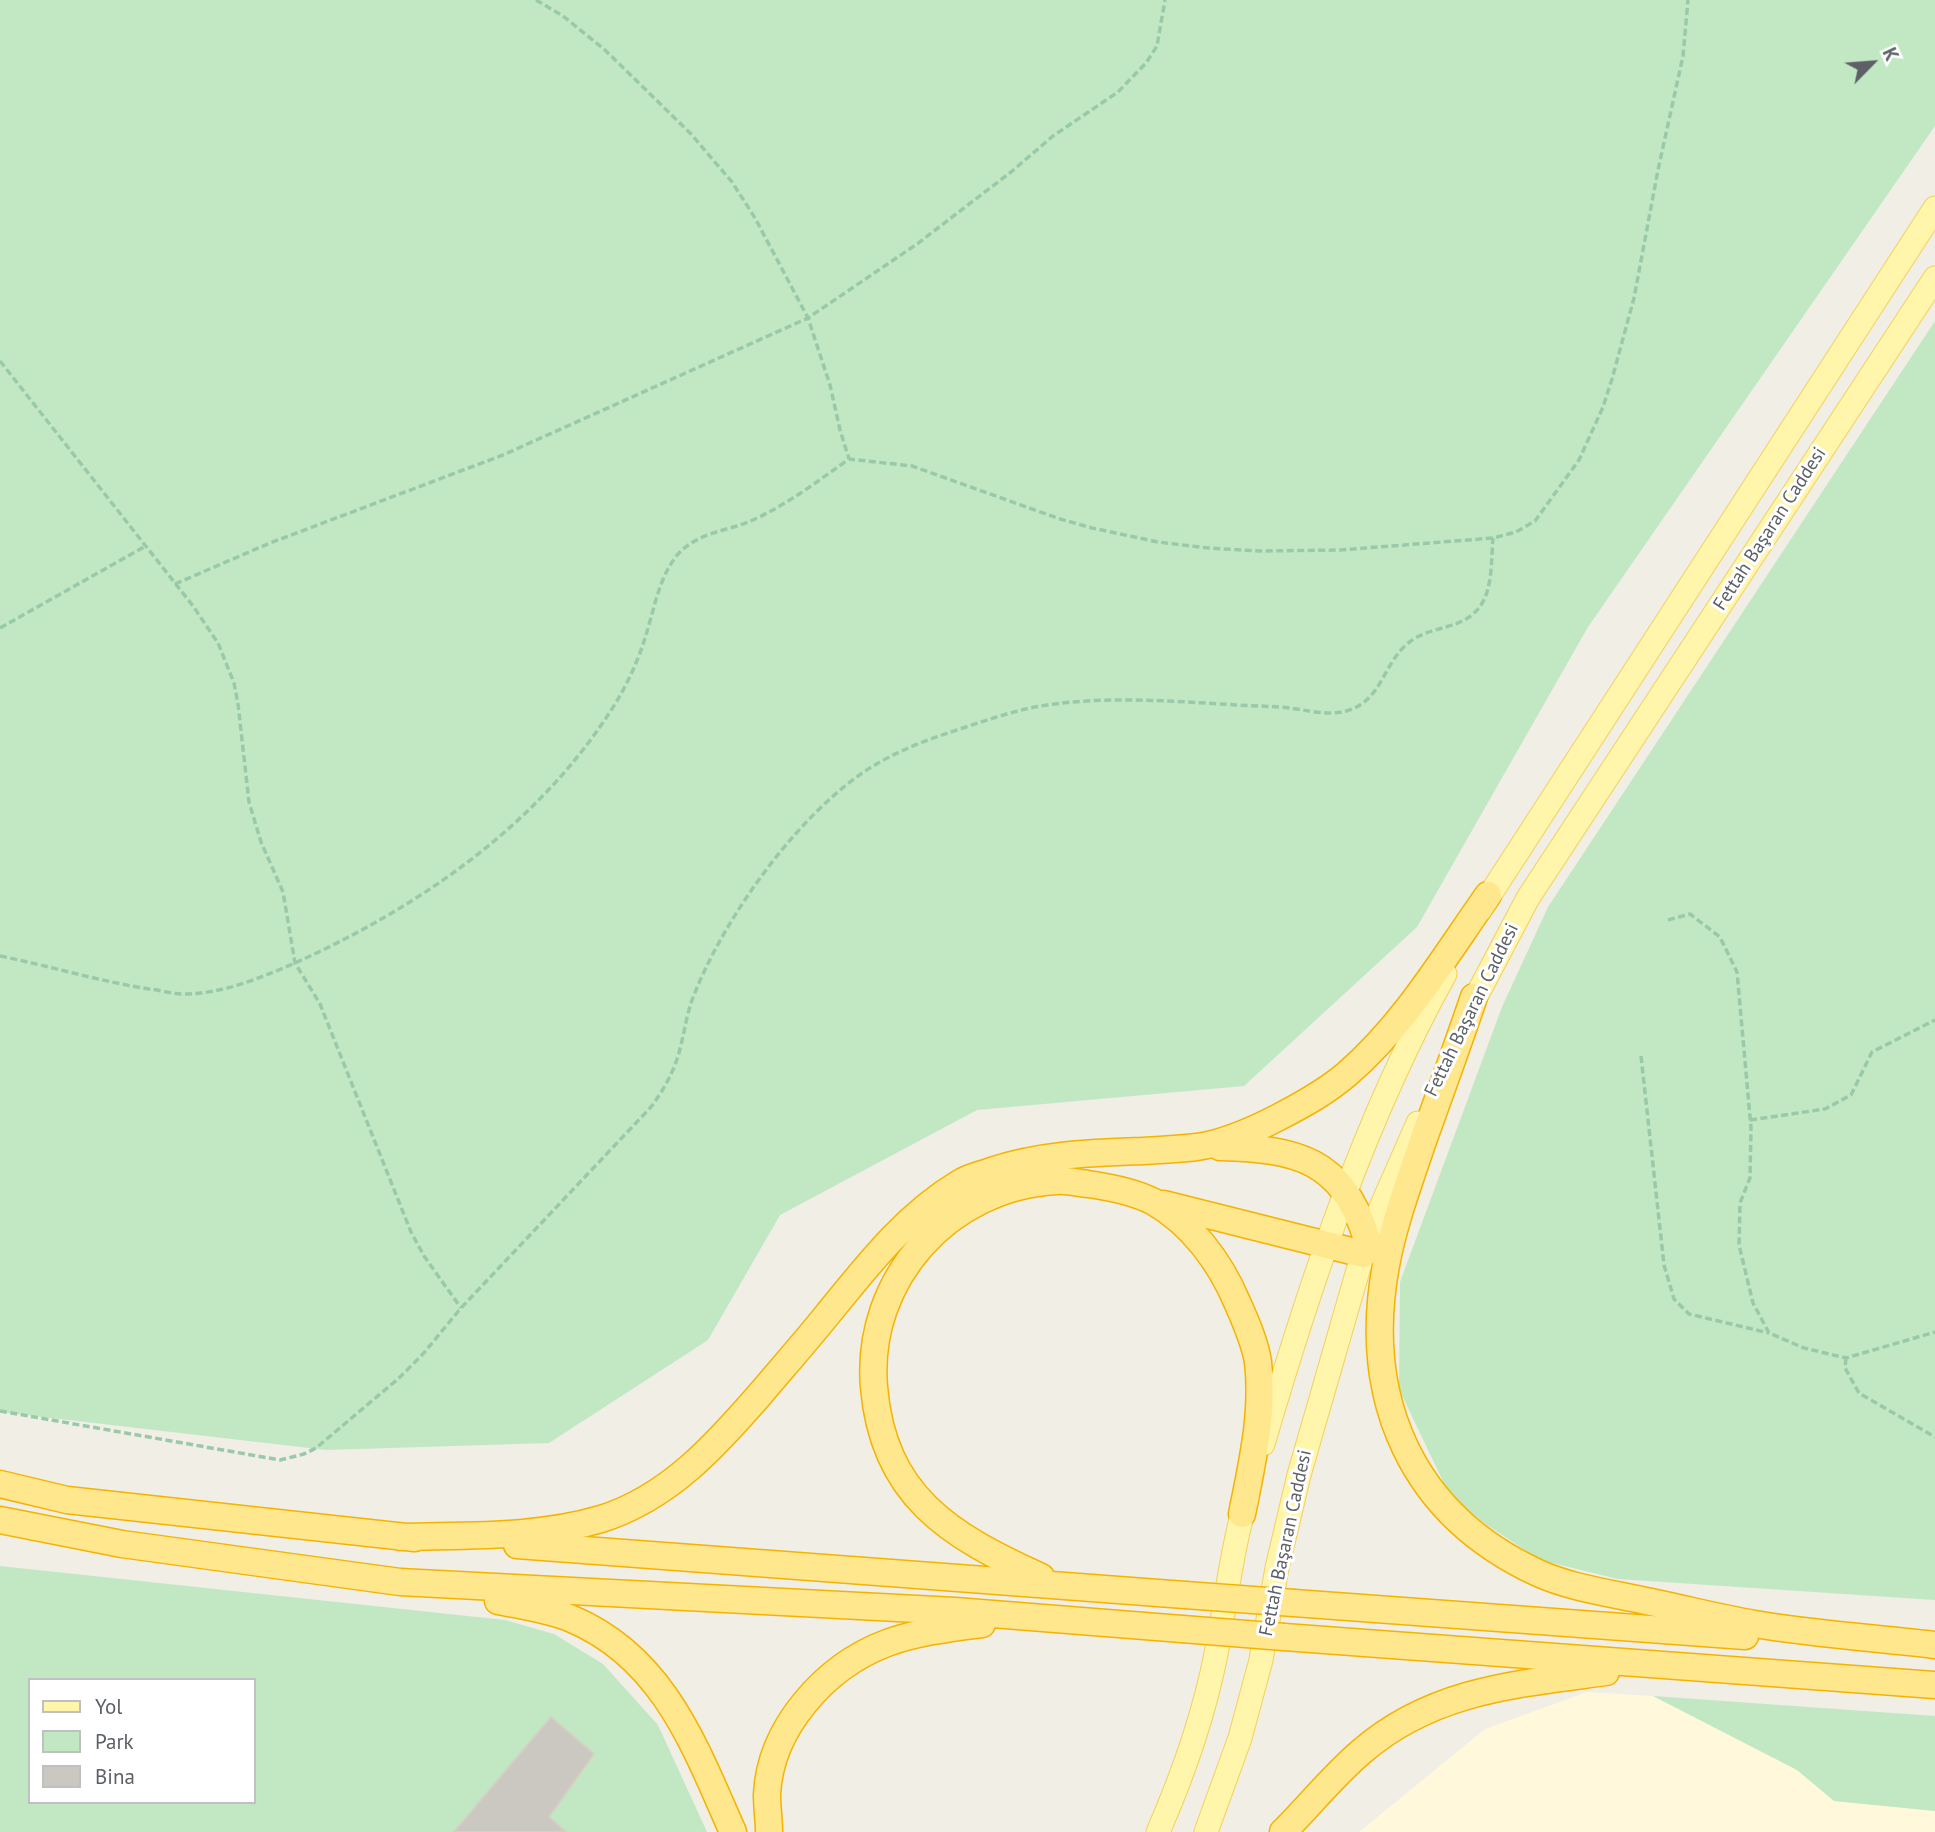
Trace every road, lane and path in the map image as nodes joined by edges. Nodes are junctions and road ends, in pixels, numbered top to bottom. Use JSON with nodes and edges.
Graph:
{"nodes":[{"id":1,"x":536,"y":0,"type":"edge"},
{"id":2,"x":1165,"y":0,"type":"edge"},
{"id":3,"x":1688,"y":0,"type":"edge"},
{"id":4,"x":1935,"y":208,"type":"edge"},
{"id":5,"x":1935,"y":278,"type":"edge"},
{"id":6,"x":808,"y":317,"type":"junction"},
{"id":7,"x":0,"y":361,"type":"edge"},
{"id":8,"x":849,"y":459,"type":"junction"},
{"id":9,"x":1493,"y":538,"type":"junction"},
{"id":10,"x":144,"y":547,"type":"junction"},
{"id":11,"x":175,"y":584,"type":"junction"},
{"id":12,"x":0,"y":628,"type":"edge"},
{"id":13,"x":1488,"y":895,"type":"junction"},
{"id":14,"x":1668,"y":920,"type":"dead end"},
{"id":15,"x":0,"y":956,"type":"edge"},
{"id":16,"x":295,"y":963,"type":"junction"},
{"id":17,"x":1474,"y":997,"type":"junction"},
{"id":18,"x":1935,"y":1020,"type":"edge"},
{"id":19,"x":1641,"y":1056,"type":"dead end"},
{"id":20,"x":1750,"y":1120,"type":"junction"},
{"id":21,"x":1199,"y":1147,"type":"junction"},
{"id":22,"x":1346,"y":1192,"type":"junction"},
{"id":23,"x":1152,"y":1201,"type":"junction"},
{"id":24,"x":1327,"y":1244,"type":"junction"},
{"id":25,"x":1365,"y":1246,"type":"junction"},
{"id":26,"x":461,"y":1308,"type":"junction"},
{"id":27,"x":1935,"y":1332,"type":"edge"},
{"id":28,"x":1769,"y":1333,"type":"junction"},
{"id":29,"x":1846,"y":1358,"type":"junction"},
{"id":30,"x":0,"y":1411,"type":"edge"},
{"id":31,"x":1935,"y":1437,"type":"edge"},
{"id":32,"x":0,"y":1484,"type":"edge"},
{"id":33,"x":1242,"y":1514,"type":"junction"},
{"id":34,"x":0,"y":1520,"type":"edge"},
{"id":35,"x":401,"y":1537,"type":"junction"},
{"id":36,"x":400,"y":1582,"type":"junction"},
{"id":37,"x":1059,"y":1585,"type":"junction"},
{"id":38,"x":1027,"y":1618,"type":"junction"},
{"id":39,"x":1935,"y":1647,"type":"edge"},
{"id":40,"x":1660,"y":1665,"type":"junction"},
{"id":41,"x":1935,"y":1685,"type":"edge"},
{"id":42,"x":733,"y":1832,"type":"edge"},
{"id":43,"x":769,"y":1832,"type":"edge"},
{"id":44,"x":1158,"y":1832,"type":"edge"},
{"id":45,"x":1206,"y":1832,"type":"edge"},
{"id":46,"x":1283,"y":1832,"type":"edge"}],
"edges":[{"from":1,"to":6,"type":"path"},
{"from":2,"to":6,"type":"path"},
{"from":3,"to":9,"type":"path"},
{"from":4,"to":13,"type":"main road"},
{"from":5,"to":17,"type":"main road","name":"Fettah Başaran Caddesi"},
{"from":6,"to":8,"type":"path"},
{"from":6,"to":11,"type":"path"},
{"from":7,"to":10,"type":"path"},
{"from":8,"to":9,"type":"path"},
{"from":8,"to":16,"type":"path"},
{"from":9,"to":26,"type":"path"},
{"from":10,"to":11,"type":"path"},
{"from":10,"to":12,"type":"path"},
{"from":11,"to":16,"type":"path"},
{"from":13,"to":21,"type":"highway"},
{"from":13,"to":22,"type":"main road"},
{"from":14,"to":20,"type":"path"},
{"from":15,"to":16,"type":"path"},
{"from":16,"to":26,"type":"path"},
{"from":17,"to":25,"type":"main road","name":"Fettah Başaran Caddesi"},
{"from":17,"to":39,"type":"highway"},
{"from":18,"to":20,"type":"path"},
{"from":19,"to":28,"type":"path"},
{"from":20,"to":28,"type":"path"},
{"from":21,"to":22,"type":"highway"},
{"from":21,"to":35,"type":"highway"},
{"from":22,"to":24,"type":"main road"},
{"from":22,"to":25,"type":"highway"},
{"from":23,"to":24,"type":"highway"},
{"from":23,"to":33,"type":"highway"},
{"from":23,"to":37,"type":"highway"},
{"from":24,"to":25,"type":"highway"},
{"from":24,"to":33,"type":"main road"},
{"from":25,"to":45,"type":"main road","name":"Fettah Başaran Caddesi"},
{"from":26,"to":30,"type":"path"},
{"from":27,"to":29,"type":"path"},
{"from":28,"to":29,"type":"path"},
{"from":29,"to":31,"type":"path"},
{"from":32,"to":35,"type":"highway"},
{"from":33,"to":44,"type":"main road"},
{"from":34,"to":36,"type":"highway"},
{"from":35,"to":37,"type":"highway"},
{"from":36,"to":38,"type":"highway"},
{"from":36,"to":42,"type":"highway"},
{"from":37,"to":39,"type":"highway","bridge":true},
{"from":38,"to":40,"type":"highway","bridge":true},
{"from":38,"to":43,"type":"highway"},
{"from":40,"to":41,"type":"highway"},
{"from":40,"to":46,"type":"highway"}]}
